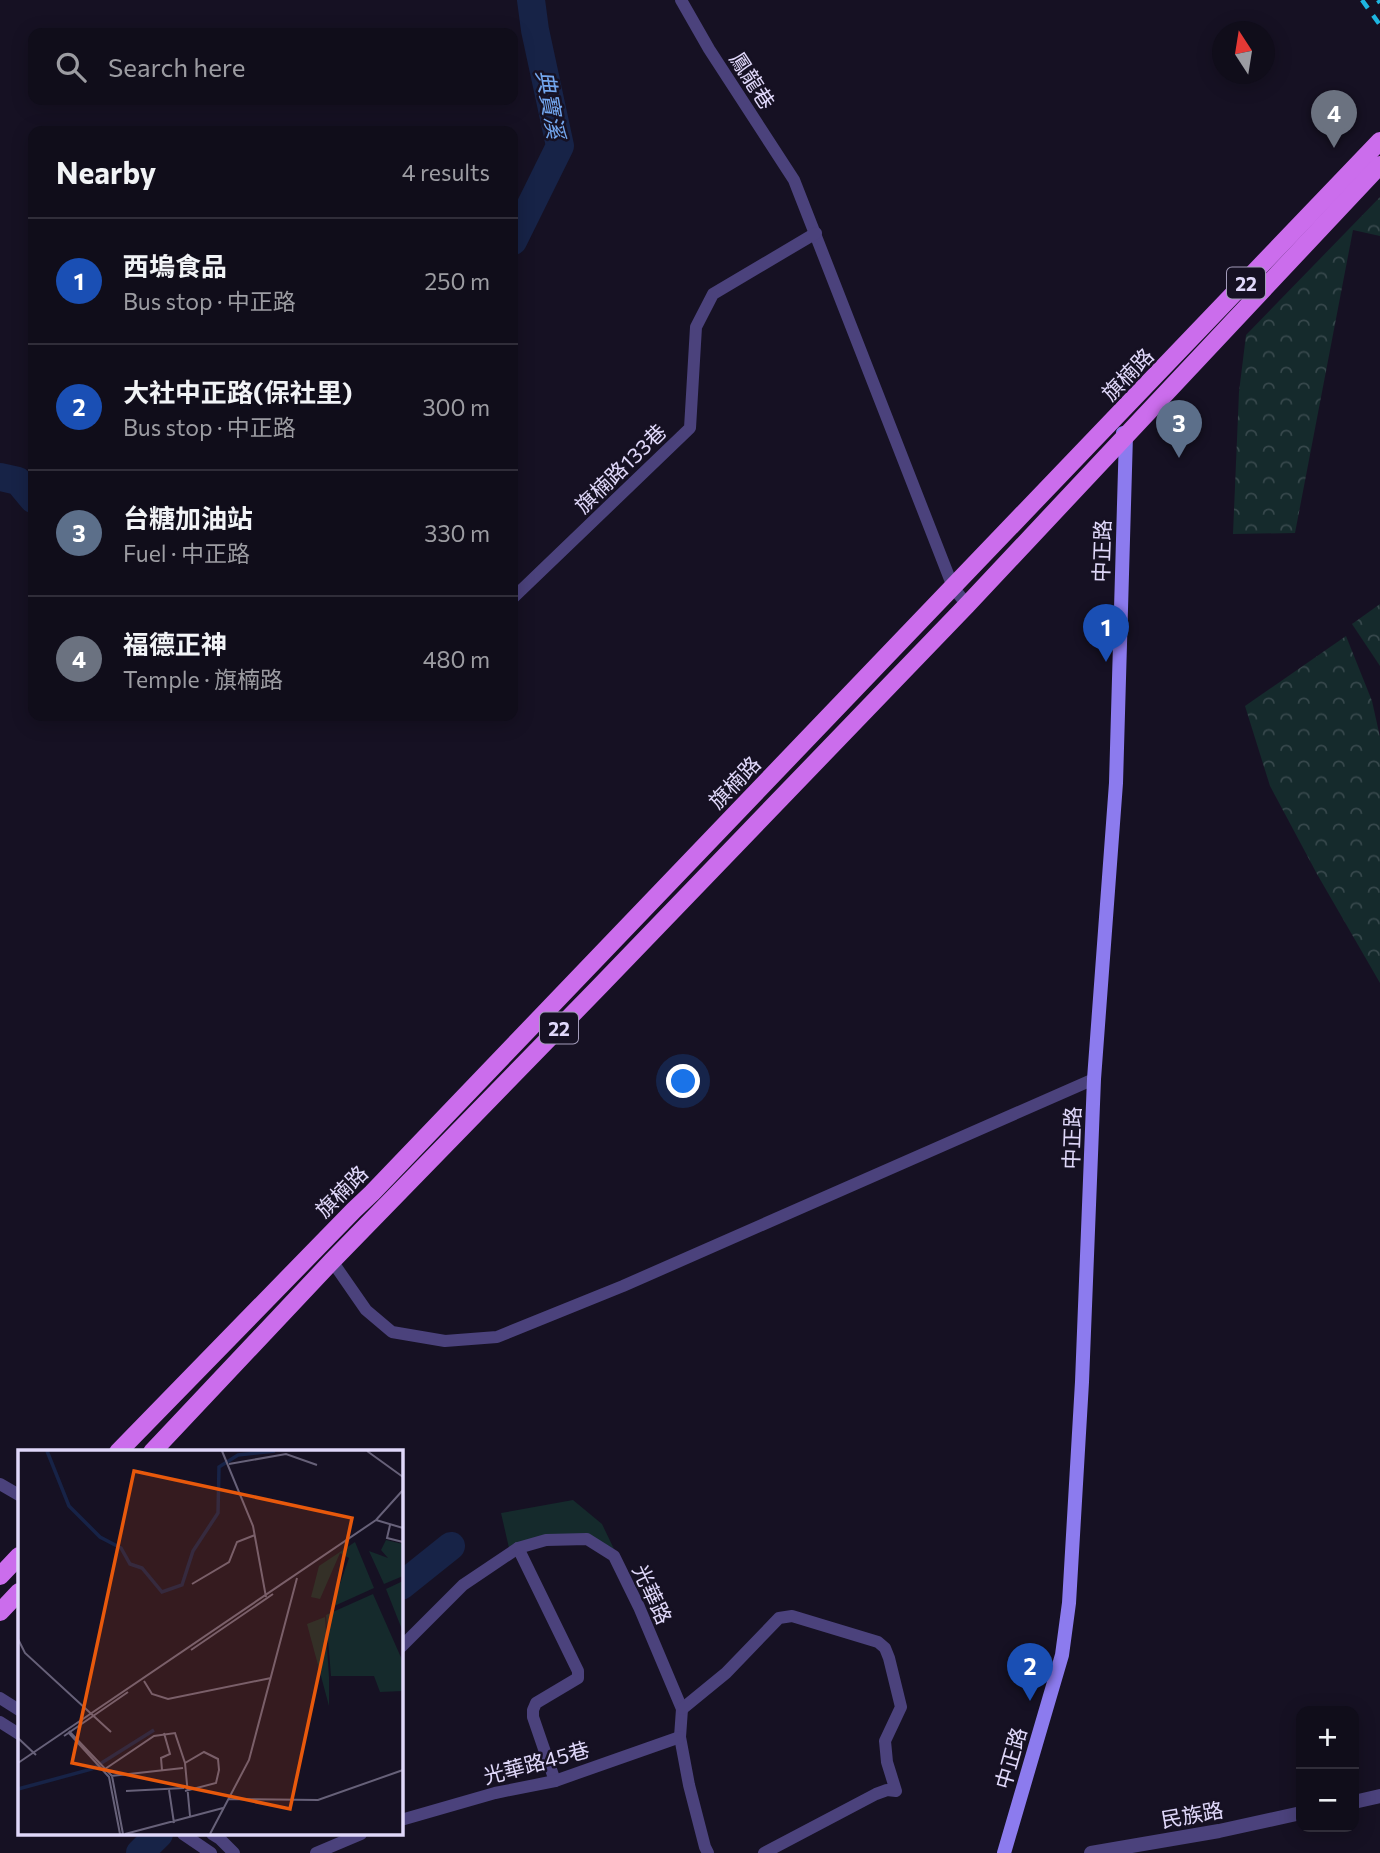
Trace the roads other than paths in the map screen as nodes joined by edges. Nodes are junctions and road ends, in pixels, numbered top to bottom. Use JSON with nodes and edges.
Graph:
{"nodes":[{"id":1,"x":681,"y":0,"type":"edge"},
{"id":2,"x":1380,"y":141,"type":"edge"},
{"id":3,"x":1380,"y":165,"type":"edge"},
{"id":4,"x":816,"y":233,"type":"junction"},
{"id":5,"x":1118,"y":430,"type":"junction"},
{"id":6,"x":953,"y":587,"type":"junction"},
{"id":7,"x":518,"y":593,"type":"edge"},
{"id":8,"x":967,"y":605,"type":"junction"},
{"id":9,"x":1094,"y":1079,"type":"junction"},
{"id":10,"x":331,"y":1261,"type":"junction"},
{"id":11,"x":120,"y":1450,"type":"edge"},
{"id":12,"x":154,"y":1450,"type":"edge"},
{"id":13,"x":0,"y":1484,"type":"edge"},
{"id":14,"x":18,"y":1495,"type":"edge"},
{"id":15,"x":518,"y":1548,"type":"junction"},
{"id":16,"x":18,"y":1557,"type":"edge"},
{"id":17,"x":0,"y":1576,"type":"edge"},
{"id":18,"x":18,"y":1593,"type":"edge"},
{"id":19,"x":0,"y":1612,"type":"edge"},
{"id":20,"x":402,"y":1646,"type":"edge"},
{"id":21,"x":0,"y":1698,"type":"edge"},
{"id":22,"x":18,"y":1709,"type":"edge"},
{"id":23,"x":682,"y":1709,"type":"junction"},
{"id":24,"x":0,"y":1722,"type":"edge"},
{"id":25,"x":18,"y":1733,"type":"edge"},
{"id":26,"x":680,"y":1737,"type":"junction"},
{"id":27,"x":555,"y":1781,"type":"junction"},
{"id":28,"x":1380,"y":1796,"type":"edge"},
{"id":29,"x":1359,"y":1801,"type":"edge"},
{"id":30,"x":1296,"y":1814,"type":"edge"},
{"id":31,"x":402,"y":1820,"type":"edge"},
{"id":32,"x":187,"y":1836,"type":"edge"},
{"id":33,"x":219,"y":1836,"type":"edge"},
{"id":34,"x":356,"y":1836,"type":"edge"},
{"id":35,"x":209,"y":1851,"type":"edge"},
{"id":36,"x":234,"y":1853,"type":"edge"},
{"id":37,"x":316,"y":1853,"type":"edge"},
{"id":38,"x":708,"y":1853,"type":"edge"},
{"id":39,"x":764,"y":1853,"type":"edge"},
{"id":40,"x":1004,"y":1853,"type":"edge"},
{"id":41,"x":1091,"y":1853,"type":"edge"}],
"edges":[{"from":1,"to":4,"type":"street","name":"鳳龍巷"},
{"from":2,"to":5,"type":"main road","name":"旗楠路","number":"22"},
{"from":3,"to":5,"type":"main road","name":"旗楠路","number":"22"},
{"from":4,"to":6,"type":"street"},
{"from":4,"to":7,"type":"street","name":"旗楠路133巷"},
{"from":5,"to":6,"type":"main road","name":"旗楠路","number":"22"},
{"from":5,"to":8,"type":"main road","name":"旗楠路","number":"22"},
{"from":5,"to":9,"type":"main road","name":"中正路"},
{"from":6,"to":8,"type":"street"},
{"from":6,"to":11,"type":"main road","name":"旗楠路","number":"22"},
{"from":8,"to":10,"type":"main road","name":"旗楠路","number":"22"},
{"from":9,"to":10,"type":"street"},
{"from":9,"to":40,"type":"main road","name":"中正路"},
{"from":10,"to":12,"type":"main road","name":"旗楠路","number":"22"},
{"from":13,"to":14,"type":"street"},
{"from":15,"to":20,"type":"street","name":"光華路"},
{"from":15,"to":23,"type":"street","name":"光華路"},
{"from":15,"to":27,"type":"street"},
{"from":16,"to":17,"type":"main road"},
{"from":18,"to":19,"type":"main road"},
{"from":21,"to":22,"type":"street"},
{"from":23,"to":26,"type":"street","name":"光華路"},
{"from":23,"to":39,"type":"street"},
{"from":24,"to":25,"type":"street"},
{"from":26,"to":27,"type":"street","name":"光華路45巷"},
{"from":26,"to":38,"type":"street","name":"光華路"},
{"from":27,"to":31,"type":"street","name":"光華路45巷"},
{"from":28,"to":29,"type":"street"},
{"from":30,"to":41,"type":"street","name":"民族路"},
{"from":32,"to":35,"type":"street"},
{"from":33,"to":35,"type":"street"},
{"from":33,"to":36,"type":"street"},
{"from":34,"to":37,"type":"street"}]}
